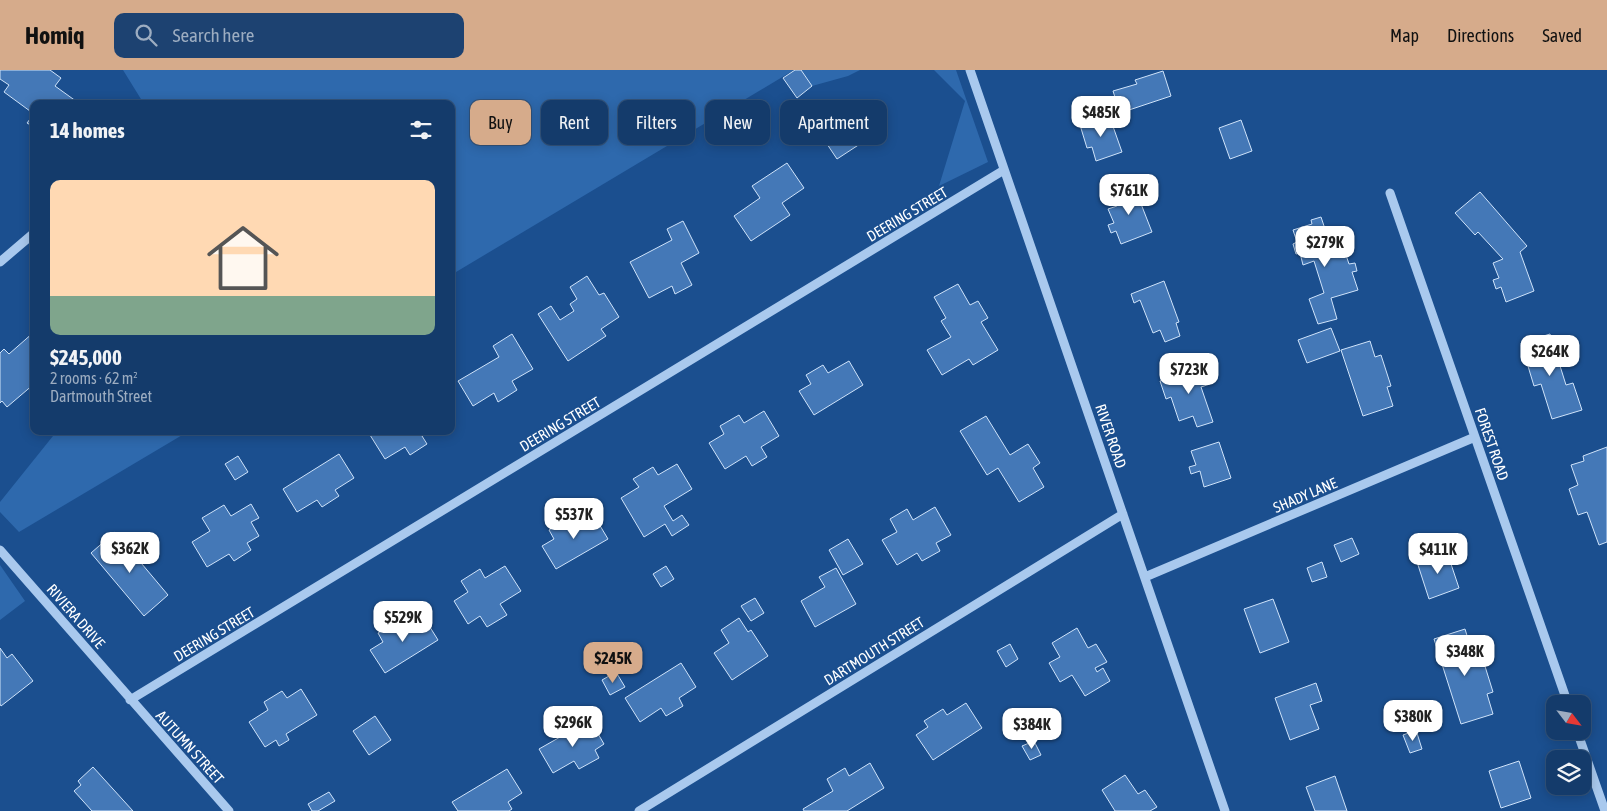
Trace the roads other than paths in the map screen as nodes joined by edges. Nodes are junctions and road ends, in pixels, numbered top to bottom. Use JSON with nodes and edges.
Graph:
{"nodes":[{"id":1,"x":970,"y":70,"type":"edge"},
{"id":2,"x":1004,"y":170,"type":"junction"},
{"id":3,"x":1390,"y":193,"type":"dead end"},
{"id":4,"x":30,"y":236,"type":"edge"},
{"id":5,"x":0,"y":262,"type":"edge"},
{"id":6,"x":1475,"y":437,"type":"junction"},
{"id":7,"x":1123,"y":514,"type":"junction"},
{"id":8,"x":0,"y":550,"type":"edge"},
{"id":9,"x":1145,"y":577,"type":"junction"},
{"id":10,"x":1565,"y":695,"type":"edge"},
{"id":11,"x":130,"y":700,"type":"junction"},
{"id":12,"x":1580,"y":740,"type":"edge"},
{"id":13,"x":229,"y":811,"type":"edge"},
{"id":14,"x":639,"y":811,"type":"edge"},
{"id":15,"x":1225,"y":811,"type":"edge"},
{"id":16,"x":1605,"y":811,"type":"edge"}],
"edges":[{"from":1,"to":2,"type":"street","name":"RIVER ROAD"},
{"from":2,"to":7,"type":"street","name":"RIVER ROAD"},
{"from":2,"to":11,"type":"street","name":"DEERING STREET"},
{"from":3,"to":6,"type":"street","name":"FOREST ROAD"},
{"from":4,"to":5,"type":"street"},
{"from":6,"to":9,"type":"street","name":"SHADY LANE"},
{"from":6,"to":10,"type":"street","name":"FOREST ROAD"},
{"from":7,"to":9,"type":"street","name":"RIVER ROAD"},
{"from":7,"to":14,"type":"street","name":"DARTMOUTH STREET"},
{"from":8,"to":11,"type":"street","name":"RIVIERA DRIVE"},
{"from":9,"to":15,"type":"street","name":"RIVER ROAD"},
{"from":11,"to":13,"type":"street","name":"AUTUMN STREET"},
{"from":12,"to":16,"type":"street"}]}
